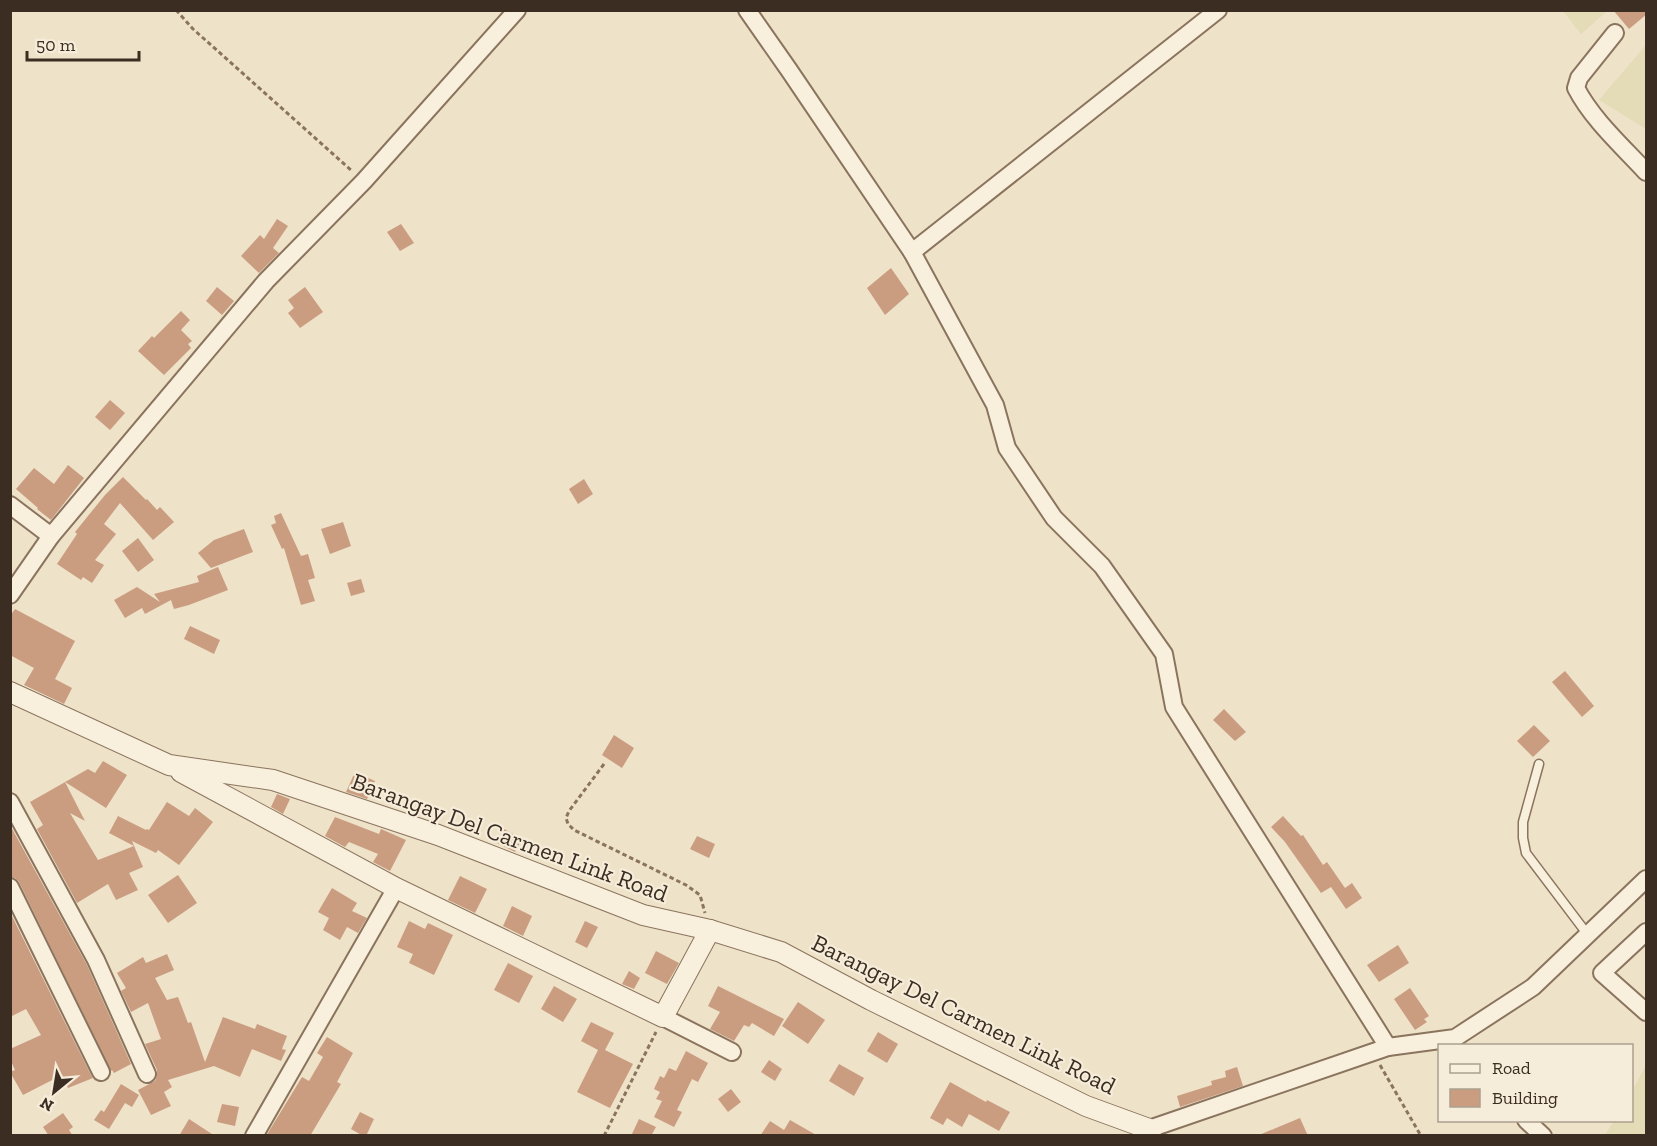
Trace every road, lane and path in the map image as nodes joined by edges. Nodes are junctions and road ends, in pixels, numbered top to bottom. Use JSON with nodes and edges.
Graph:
{"nodes":[{"id":1,"x":176,"y":10,"type":"edge"},
{"id":2,"x":517,"y":10,"type":"edge"},
{"id":3,"x":747,"y":10,"type":"edge"},
{"id":4,"x":1218,"y":10,"type":"edge"},
{"id":5,"x":1615,"y":33,"type":"dead end"},
{"id":6,"x":1647,"y":172,"type":"edge"},
{"id":7,"x":364,"y":181,"type":"junction"},
{"id":8,"x":912,"y":252,"type":"junction"},
{"id":9,"x":10,"y":505,"type":"edge"},
{"id":10,"x":51,"y":536,"type":"junction"},
{"id":11,"x":10,"y":596,"type":"edge"},
{"id":12,"x":10,"y":692,"type":"edge"},
{"id":13,"x":1539,"y":764,"type":"dead end"},
{"id":14,"x":169,"y":765,"type":"junction"},
{"id":15,"x":604,"y":765,"type":"dead end"},
{"id":16,"x":10,"y":802,"type":"edge"},
{"id":17,"x":1647,"y":879,"type":"edge"},
{"id":18,"x":10,"y":887,"type":"edge"},
{"id":19,"x":396,"y":888,"type":"junction"},
{"id":20,"x":710,"y":930,"type":"junction"},
{"id":21,"x":1647,"y":932,"type":"edge"},
{"id":22,"x":1588,"y":934,"type":"junction"},
{"id":23,"x":1647,"y":1012,"type":"edge"},
{"id":24,"x":663,"y":1017,"type":"junction"},
{"id":25,"x":1458,"y":1042,"type":"edge"},
{"id":26,"x":1438,"y":1044,"type":"edge"},
{"id":27,"x":1439,"y":1044,"type":"edge"},
{"id":28,"x":1381,"y":1050,"type":"junction"},
{"id":29,"x":732,"y":1052,"type":"dead end"},
{"id":30,"x":101,"y":1072,"type":"dead end"},
{"id":31,"x":147,"y":1074,"type":"dead end"},
{"id":32,"x":1528,"y":1122,"type":"edge"},
{"id":33,"x":1150,"y":1132,"type":"edge"},
{"id":34,"x":254,"y":1136,"type":"edge"},
{"id":35,"x":604,"y":1136,"type":"edge"},
{"id":36,"x":1421,"y":1136,"type":"edge"},
{"id":37,"x":1543,"y":1136,"type":"edge"}],
"edges":[{"from":1,"to":7,"type":"path"},
{"from":2,"to":7,"type":"street"},
{"from":3,"to":8,"type":"street"},
{"from":4,"to":8,"type":"street"},
{"from":5,"to":6,"type":"street"},
{"from":7,"to":10,"type":"street"},
{"from":8,"to":28,"type":"street"},
{"from":9,"to":10,"type":"street"},
{"from":10,"to":11,"type":"street"},
{"from":12,"to":14,"type":"street","name":"Barangay Del Carmen Link Road"},
{"from":13,"to":22,"type":"lane"},
{"from":14,"to":19,"type":"street"},
{"from":14,"to":20,"type":"street","name":"Barangay Del Carmen Link Road"},
{"from":15,"to":20,"type":"path"},
{"from":16,"to":31,"type":"street"},
{"from":17,"to":22,"type":"street"},
{"from":18,"to":30,"type":"street"},
{"from":19,"to":24,"type":"street"},
{"from":19,"to":34,"type":"street"},
{"from":20,"to":24,"type":"street"},
{"from":20,"to":33,"type":"street","name":"Barangay Del Carmen Link Road"},
{"from":21,"to":23,"type":"street"},
{"from":22,"to":25,"type":"street"},
{"from":24,"to":29,"type":"street"},
{"from":24,"to":35,"type":"path"},
{"from":25,"to":27,"type":"street"},
{"from":26,"to":28,"type":"street"},
{"from":28,"to":33,"type":"street"},
{"from":28,"to":36,"type":"path"},
{"from":32,"to":37,"type":"street"}]}
